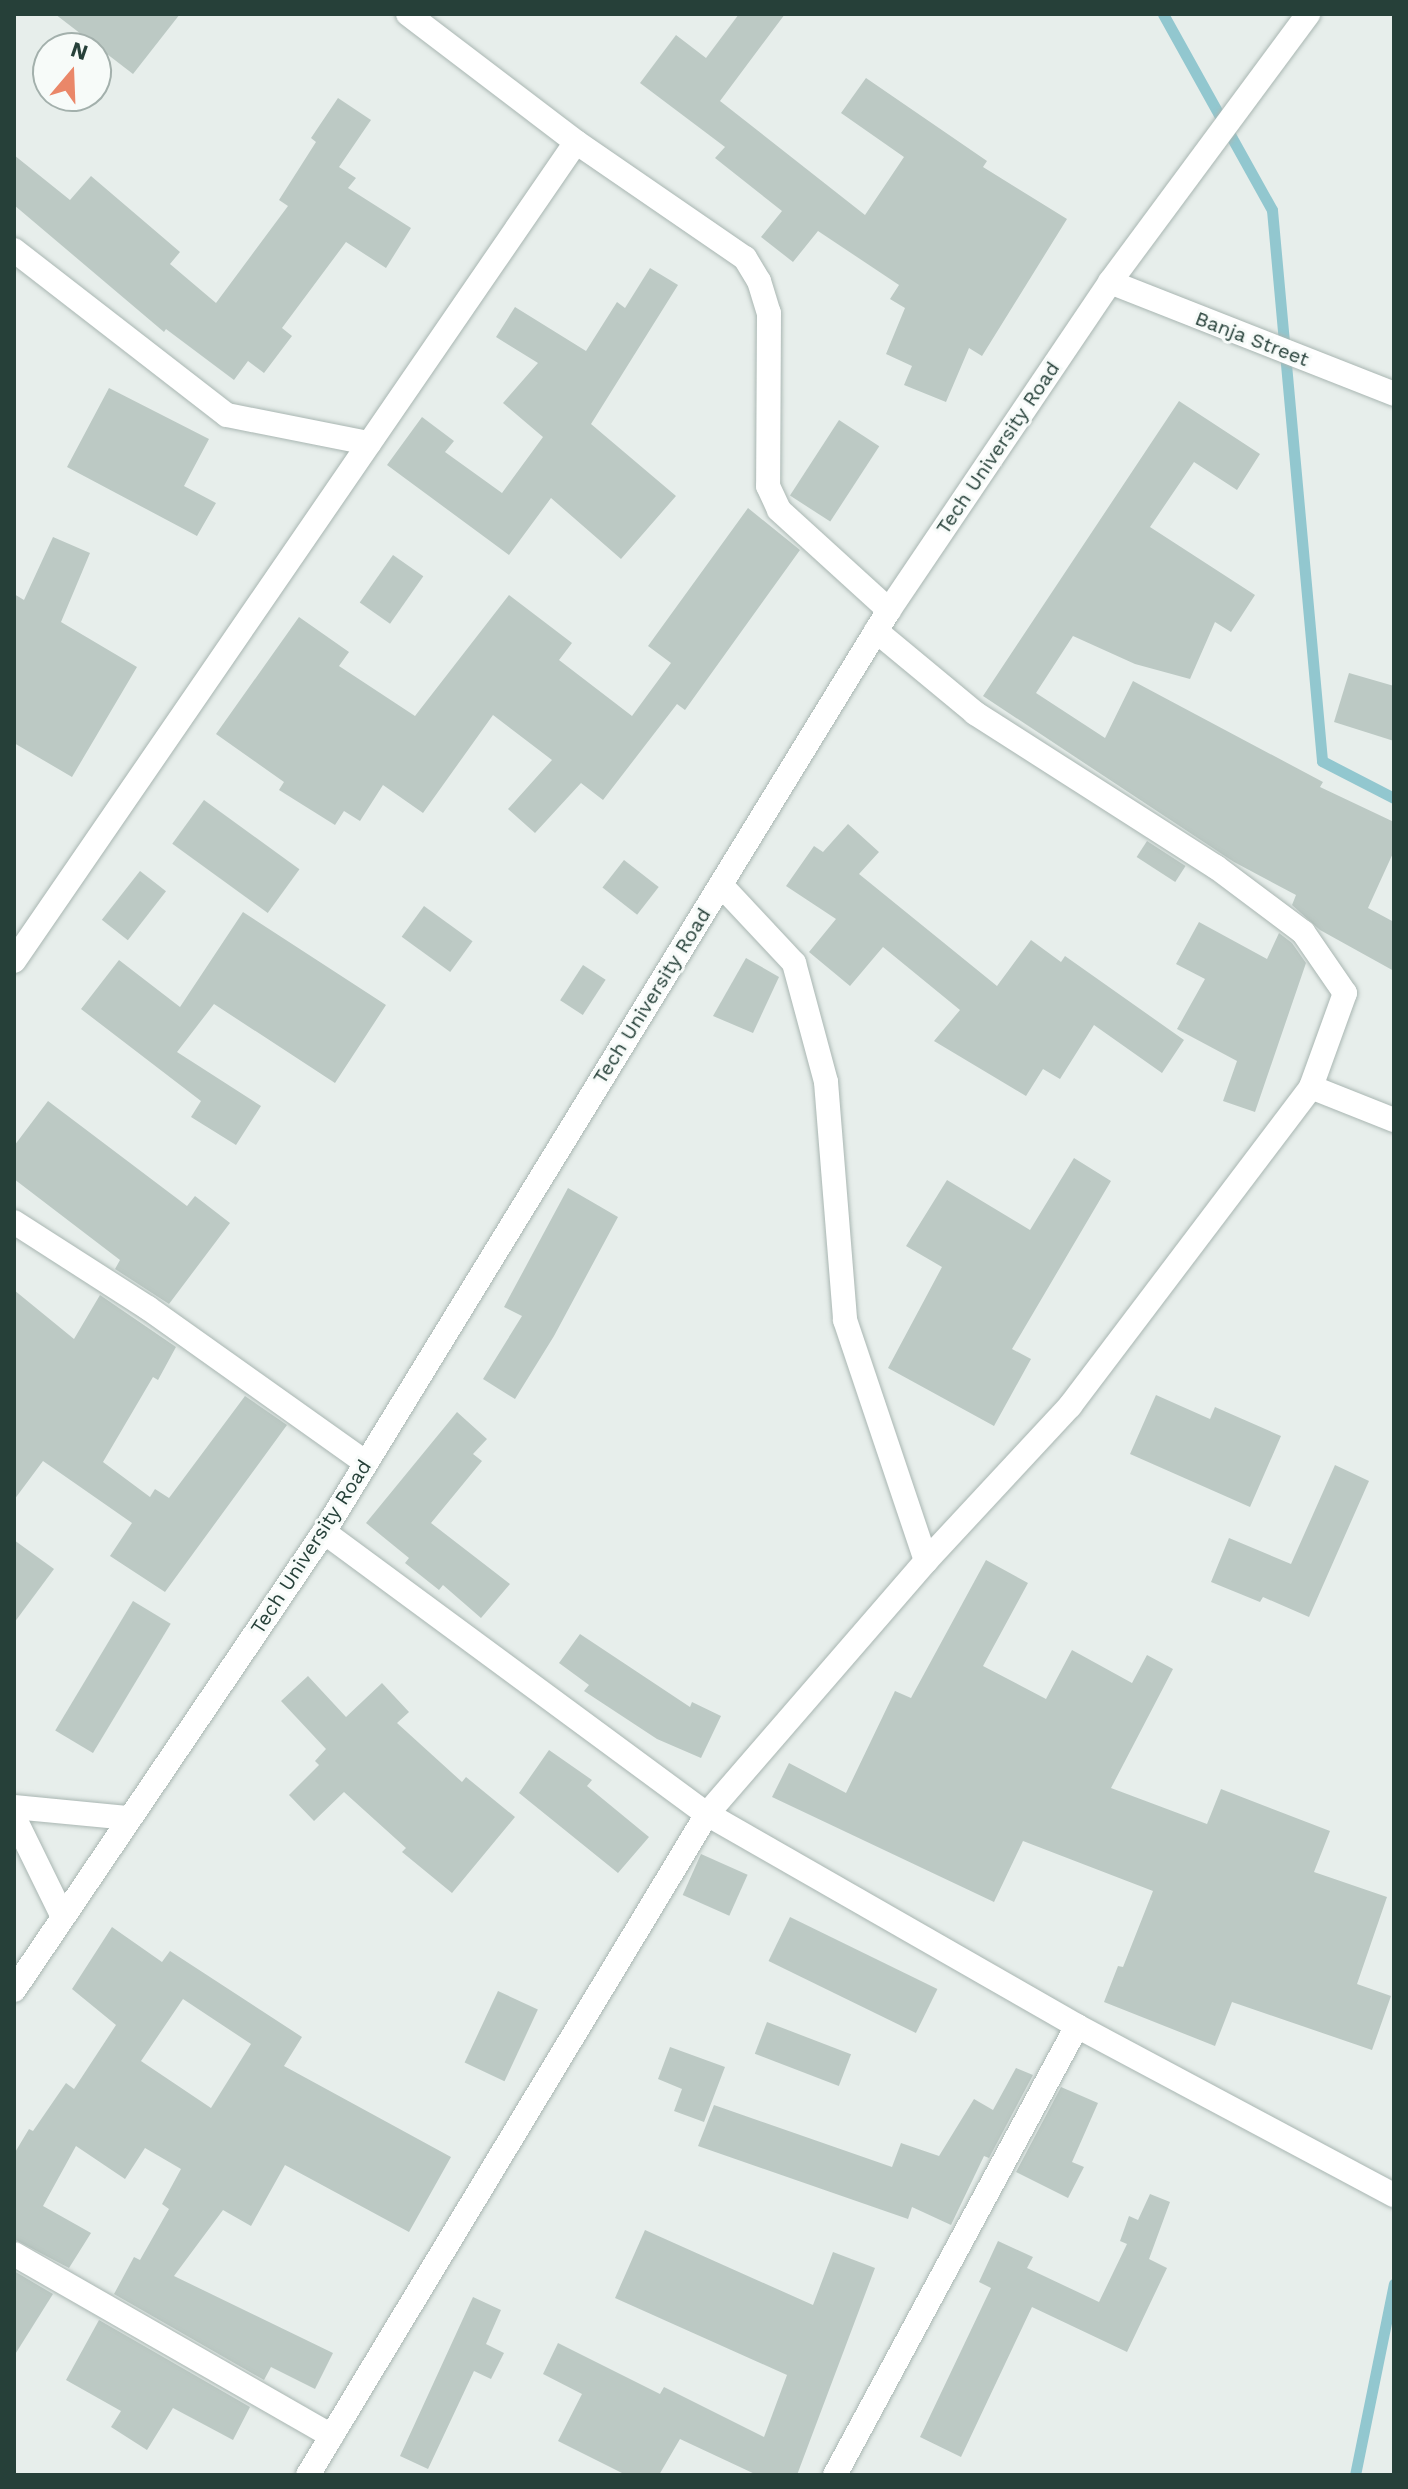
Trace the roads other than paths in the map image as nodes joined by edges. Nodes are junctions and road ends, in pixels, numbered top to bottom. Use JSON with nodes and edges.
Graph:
{"nodes":[{"id":1,"x":408,"y":14,"type":"edge"},
{"id":2,"x":1308,"y":14,"type":"edge"},
{"id":3,"x":576,"y":142,"type":"junction"},
{"id":4,"x":14,"y":250,"type":"edge"},
{"id":5,"x":1110,"y":282,"type":"junction"},
{"id":6,"x":1394,"y":394,"type":"edge"},
{"id":7,"x":369,"y":443,"type":"junction"},
{"id":8,"x":889,"y":610,"type":"junction"},
{"id":9,"x":876,"y":631,"type":"junction"},
{"id":10,"x":721,"y":885,"type":"junction"},
{"id":11,"x":14,"y":961,"type":"edge"},
{"id":12,"x":1311,"y":1087,"type":"junction"},
{"id":13,"x":1394,"y":1120,"type":"edge"},
{"id":14,"x":14,"y":1222,"type":"edge"},
{"id":15,"x":366,"y":1463,"type":"junction"},
{"id":16,"x":324,"y":1532,"type":"junction"},
{"id":17,"x":926,"y":1561,"type":"junction"},
{"id":18,"x":14,"y":1807,"type":"edge"},
{"id":19,"x":707,"y":1814,"type":"junction"},
{"id":20,"x":14,"y":1817,"type":"edge"},
{"id":21,"x":129,"y":1818,"type":"junction"},
{"id":22,"x":62,"y":1915,"type":"junction"},
{"id":23,"x":14,"y":1990,"type":"edge"},
{"id":24,"x":1077,"y":2026,"type":"junction"},
{"id":25,"x":1394,"y":2195,"type":"edge"},
{"id":26,"x":14,"y":2254,"type":"edge"},
{"id":27,"x":332,"y":2436,"type":"junction"},
{"id":28,"x":308,"y":2475,"type":"edge"},
{"id":29,"x":835,"y":2475,"type":"edge"}],
"edges":[{"from":1,"to":3,"type":"street"},
{"from":2,"to":5,"type":"street","name":"Tech University Road"},
{"from":3,"to":7,"type":"street"},
{"from":3,"to":8,"type":"street"},
{"from":4,"to":7,"type":"street"},
{"from":5,"to":6,"type":"street","name":"Banja Street"},
{"from":5,"to":8,"type":"street","name":"Tech University Road"},
{"from":7,"to":11,"type":"street"},
{"from":8,"to":9,"type":"street","name":"Tech University Road"},
{"from":9,"to":10,"type":"street","name":"Tech University Road"},
{"from":9,"to":12,"type":"street"},
{"from":10,"to":15,"type":"street","name":"Tech University Road"},
{"from":10,"to":17,"type":"street"},
{"from":12,"to":13,"type":"street"},
{"from":12,"to":17,"type":"street"},
{"from":14,"to":15,"type":"street"},
{"from":15,"to":16,"type":"street","name":"Tech University Road"},
{"from":16,"to":19,"type":"street"},
{"from":16,"to":21,"type":"street","name":"Tech University Road"},
{"from":17,"to":19,"type":"street"},
{"from":18,"to":21,"type":"street"},
{"from":19,"to":24,"type":"street"},
{"from":19,"to":27,"type":"street"},
{"from":20,"to":22,"type":"street"},
{"from":21,"to":22,"type":"street","name":"Tech University Road"},
{"from":22,"to":23,"type":"street","name":"Tech University Road"},
{"from":24,"to":25,"type":"street"},
{"from":24,"to":29,"type":"street"},
{"from":26,"to":27,"type":"street"},
{"from":27,"to":28,"type":"street"}]}
